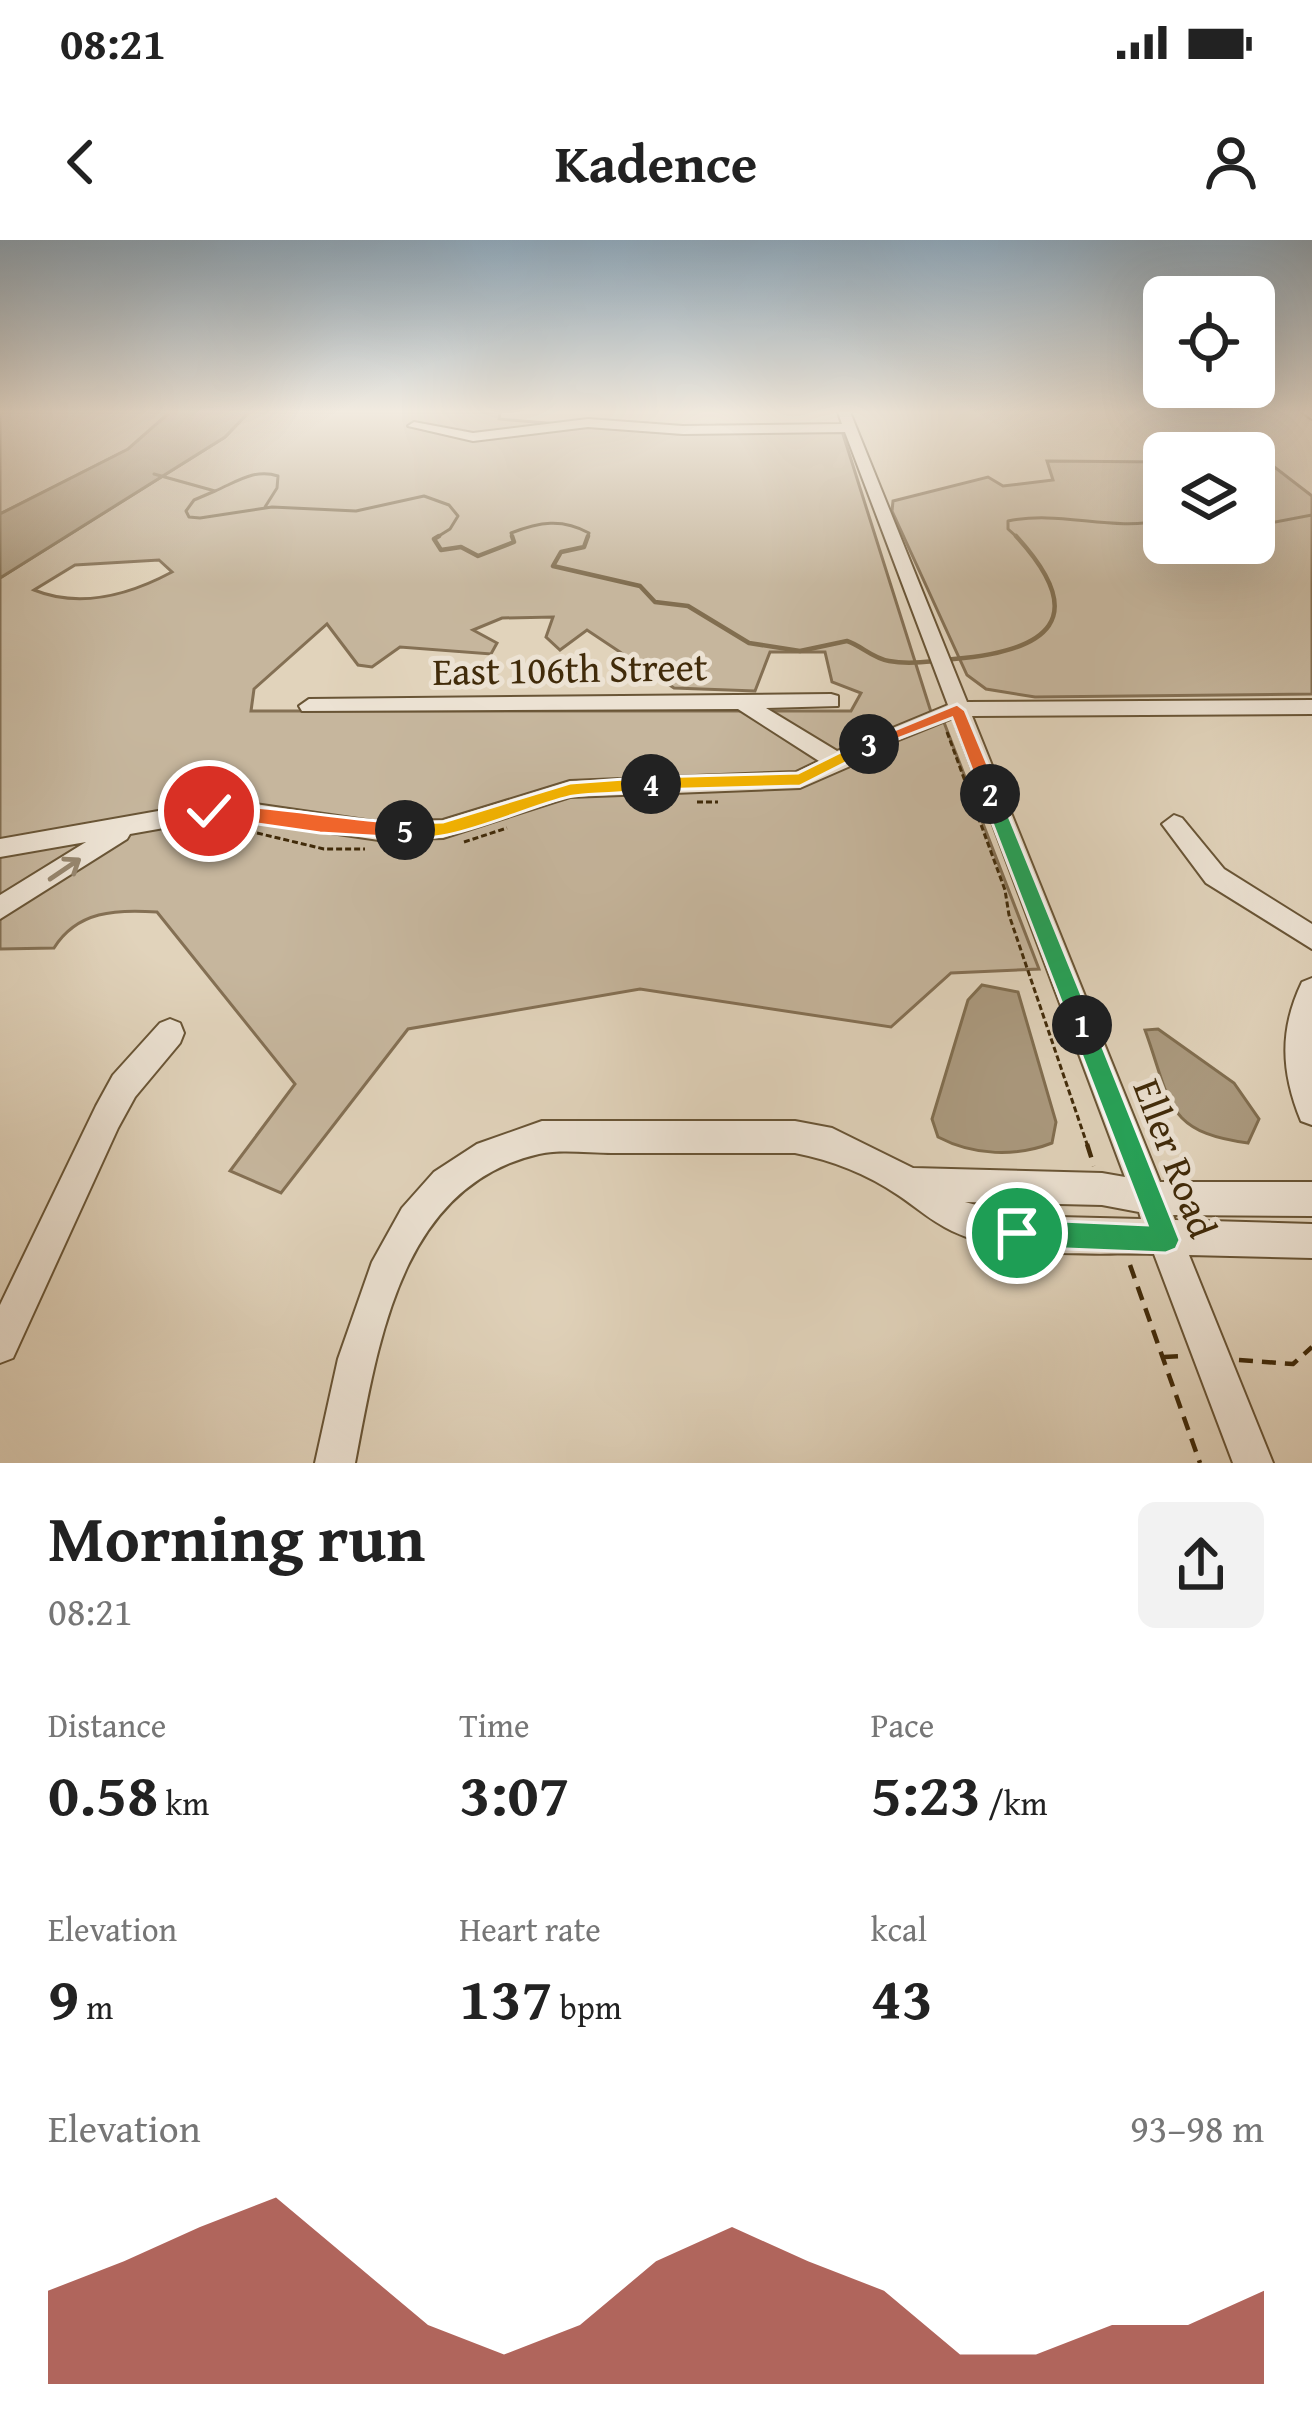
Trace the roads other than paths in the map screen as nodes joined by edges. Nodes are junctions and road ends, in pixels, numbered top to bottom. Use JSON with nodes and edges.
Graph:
{"nodes":[{"id":1,"x":866,"y":469,"type":"edge"},
{"id":2,"x":831,"y":701,"type":"dead end"},
{"id":3,"x":743,"y":702,"type":"junction"},
{"id":4,"x":309,"y":706,"type":"dead end"},
{"id":5,"x":950,"y":707,"type":"junction"},
{"id":6,"x":1312,"y":707,"type":"edge"},
{"id":7,"x":840,"y":761,"type":"junction"},
{"id":8,"x":1174,"y":824,"type":"dead end"},
{"id":9,"x":129,"y":826,"type":"junction"},
{"id":10,"x":0,"y":848,"type":"edge"},
{"id":11,"x":0,"y":908,"type":"edge"},
{"id":12,"x":1312,"y":938,"type":"edge"},
{"id":13,"x":1312,"y":991,"type":"edge"},
{"id":14,"x":170,"y":1033,"type":"dead end"},
{"id":15,"x":1312,"y":1110,"type":"edge"},
{"id":16,"x":911,"y":1184,"type":"junction"},
{"id":17,"x":1150,"y":1198,"type":"junction"},
{"id":18,"x":1312,"y":1199,"type":"edge"},
{"id":19,"x":1166,"y":1240,"type":"junction"},
{"id":20,"x":1312,"y":1241,"type":"edge"},
{"id":21,"x":0,"y":1345,"type":"edge"},
{"id":22,"x":335,"y":1463,"type":"edge"},
{"id":23,"x":1253,"y":1463,"type":"edge"}],
"edges":[{"from":1,"to":5,"type":"street","name":"Eller Road"},
{"from":2,"to":3,"type":"street","name":"East 106th Street"},
{"from":3,"to":4,"type":"street","name":"East 106th Street"},
{"from":3,"to":7,"type":"street"},
{"from":5,"to":6,"type":"street"},
{"from":5,"to":7,"type":"street"},
{"from":5,"to":17,"type":"street","name":"Eller Road"},
{"from":7,"to":9,"type":"street"},
{"from":8,"to":12,"type":"street"},
{"from":9,"to":10,"type":"street"},
{"from":11,"to":9,"type":"street","one_way":true},
{"from":13,"to":15,"type":"street"},
{"from":14,"to":21,"type":"street"},
{"from":16,"to":17,"type":"street"},
{"from":16,"to":19,"type":"street"},
{"from":16,"to":22,"type":"street"},
{"from":17,"to":18,"type":"street"},
{"from":17,"to":19,"type":"street","name":"Eller Road"},
{"from":19,"to":20,"type":"street"},
{"from":19,"to":23,"type":"street","name":"Eller Road"}]}
